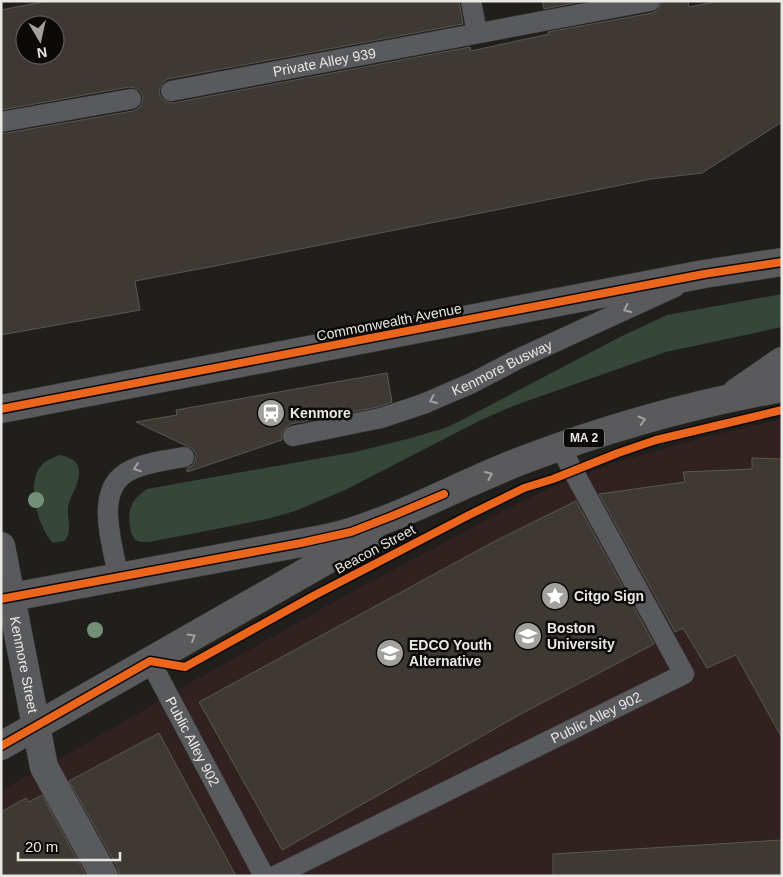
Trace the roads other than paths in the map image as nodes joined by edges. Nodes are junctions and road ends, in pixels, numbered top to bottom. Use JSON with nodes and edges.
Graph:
{"nodes":[{"id":1,"x":471,"y":1,"type":"edge"},
{"id":2,"x":650,"y":1,"type":"edge"},
{"id":3,"x":477,"y":33,"type":"junction"},
{"id":4,"x":171,"y":91,"type":"dead end"},
{"id":5,"x":131,"y":99,"type":"dead end"},
{"id":6,"x":1,"y":122,"type":"edge"},
{"id":7,"x":782,"y":262,"type":"edge"},
{"id":8,"x":704,"y":274,"type":"junction"},
{"id":9,"x":782,"y":361,"type":"edge"},
{"id":10,"x":782,"y":369,"type":"edge"},
{"id":11,"x":782,"y":388,"type":"edge"},
{"id":12,"x":730,"y":397,"type":"junction"},
{"id":13,"x":1,"y":409,"type":"edge"},
{"id":14,"x":293,"y":436,"type":"dead end"},
{"id":15,"x":560,"y":447,"type":"junction"},
{"id":16,"x":184,"y":457,"type":"dead end"},
{"id":17,"x":444,"y":494,"type":"junction"},
{"id":18,"x":1,"y":546,"type":"edge"},
{"id":19,"x":118,"y":576,"type":"junction"},
{"id":20,"x":6,"y":598,"type":"edge"},
{"id":21,"x":150,"y":661,"type":"junction"},
{"id":22,"x":36,"y":726,"type":"junction"},
{"id":23,"x":1,"y":746,"type":"edge"},
{"id":24,"x":104,"y":876,"type":"edge"},
{"id":25,"x":264,"y":876,"type":"edge"},
{"id":26,"x":275,"y":876,"type":"edge"}],
"edges":[{"from":1,"to":3,"type":"lane"},
{"from":2,"to":3,"type":"lane","name":"Private Alley 939"},
{"from":3,"to":4,"type":"lane","name":"Private Alley 939"},
{"from":5,"to":6,"type":"lane"},
{"from":7,"to":8,"type":"main road","name":"Commonwealth Avenue"},
{"from":8,"to":13,"type":"main road","name":"Commonwealth Avenue"},
{"from":8,"to":14,"type":"lane","name":"Kenmore Busway","one_way":true},
{"from":9,"to":12,"type":"main road"},
{"from":10,"to":12,"type":"main road","number":"MA 2"},
{"from":11,"to":12,"type":"main road"},
{"from":15,"to":12,"type":"main road","number":"MA 2","one_way":true},
{"from":17,"to":15,"type":"main road","number":"MA 2","one_way":true},
{"from":15,"to":26,"type":"lane","name":"Public Alley 902"},
{"from":16,"to":19,"type":"lane","one_way":true},
{"from":17,"to":19,"type":"main road","number":"MA 2"},
{"from":21,"to":17,"type":"main road","name":"Beacon Street","one_way":true},
{"from":18,"to":20,"type":"street","name":"Kenmore Street"},
{"from":19,"to":20,"type":"main road","number":"MA 2"},
{"from":20,"to":22,"type":"street","name":"Kenmore Street"},
{"from":21,"to":22,"type":"main road","name":"Beacon Street"},
{"from":21,"to":25,"type":"lane","name":"Public Alley 902"},
{"from":22,"to":23,"type":"main road","name":"Beacon Street"},
{"from":22,"to":24,"type":"street","name":"Kenmore Street"}]}
